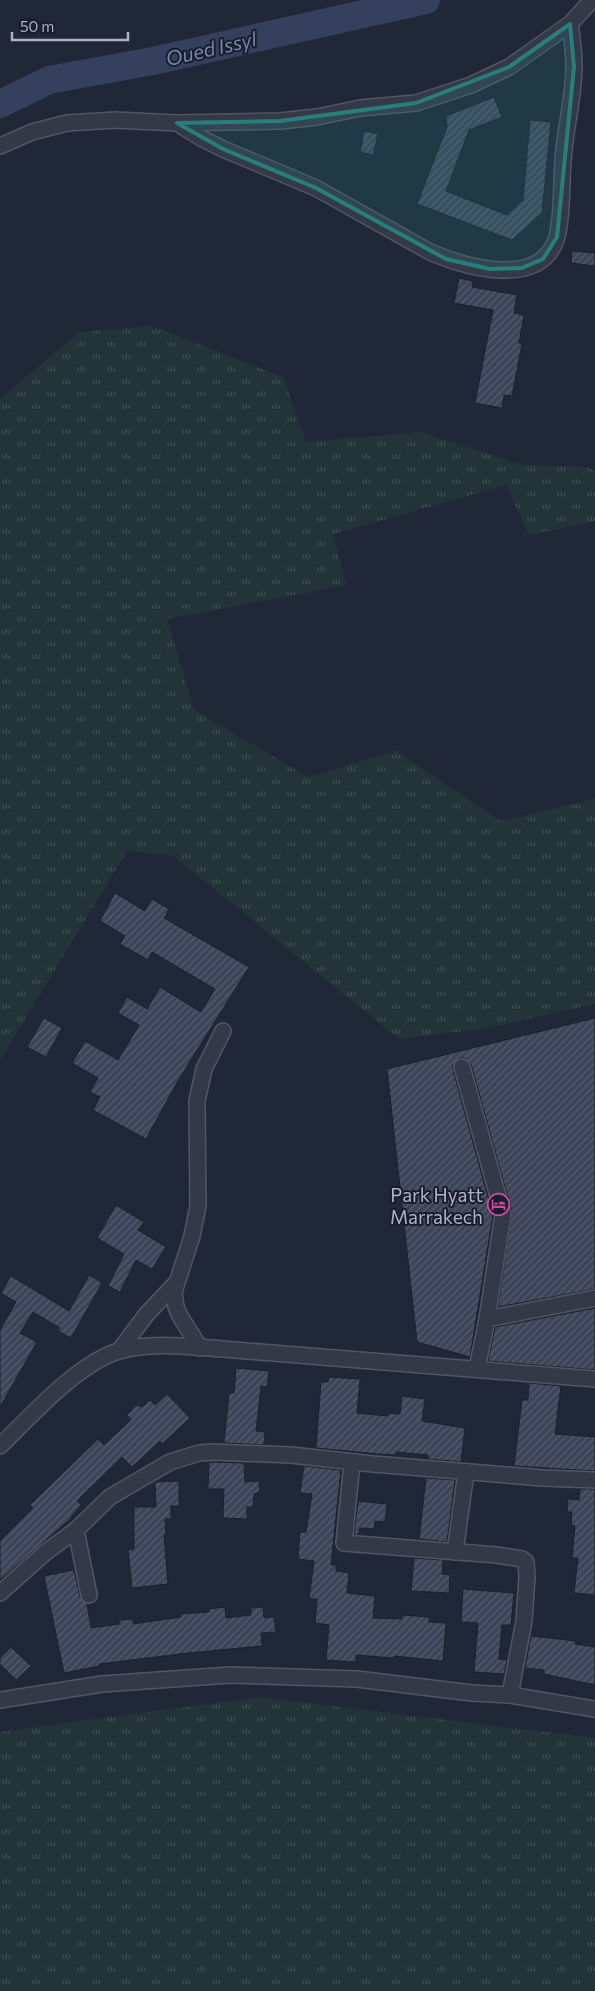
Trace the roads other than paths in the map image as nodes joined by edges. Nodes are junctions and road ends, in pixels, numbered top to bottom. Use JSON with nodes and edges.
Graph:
{"nodes":[{"id":1,"x":592,"y":0,"type":"edge"},
{"id":2,"x":570,"y":24,"type":"junction"},
{"id":3,"x":177,"y":123,"type":"junction"},
{"id":4,"x":0,"y":146,"type":"edge"},
{"id":5,"x":223,"y":1031,"type":"dead end"},
{"id":6,"x":462,"y":1067,"type":"dead end"},
{"id":7,"x":175,"y":1284,"type":"junction"},
{"id":8,"x":595,"y":1298,"type":"edge"},
{"id":9,"x":177,"y":1309,"type":"junction"},
{"id":10,"x":151,"y":1310,"type":"junction"},
{"id":11,"x":487,"y":1319,"type":"junction"},
{"id":12,"x":200,"y":1348,"type":"junction"},
{"id":13,"x":118,"y":1351,"type":"junction"},
{"id":14,"x":477,"y":1369,"type":"junction"},
{"id":15,"x":595,"y":1379,"type":"edge"},
{"id":16,"x":0,"y":1446,"type":"edge"},
{"id":17,"x":352,"y":1462,"type":"junction"},
{"id":18,"x":466,"y":1472,"type":"junction"},
{"id":19,"x":595,"y":1480,"type":"edge"},
{"id":20,"x":76,"y":1530,"type":"junction"},
{"id":21,"x":455,"y":1552,"type":"junction"},
{"id":22,"x":0,"y":1593,"type":"edge"},
{"id":23,"x":90,"y":1595,"type":"dead end"},
{"id":24,"x":510,"y":1695,"type":"junction"},
{"id":25,"x":0,"y":1700,"type":"edge"},
{"id":26,"x":595,"y":1709,"type":"edge"}],
"edges":[{"from":1,"to":2,"type":"street"},
{"from":2,"to":3,"type":"street"},
{"from":2,"to":3,"type":"street"},
{"from":3,"to":4,"type":"street"},
{"from":5,"to":7,"type":"street"},
{"from":6,"to":11,"type":"street"},
{"from":7,"to":9,"type":"street"},
{"from":7,"to":10,"type":"street"},
{"from":8,"to":11,"type":"street"},
{"from":9,"to":10,"type":"street"},
{"from":9,"to":12,"type":"street"},
{"from":10,"to":13,"type":"street"},
{"from":11,"to":14,"type":"street"},
{"from":12,"to":13,"type":"street"},
{"from":12,"to":14,"type":"street"},
{"from":13,"to":16,"type":"street"},
{"from":14,"to":15,"type":"street"},
{"from":17,"to":18,"type":"street"},
{"from":17,"to":20,"type":"street"},
{"from":17,"to":21,"type":"street"},
{"from":18,"to":19,"type":"street"},
{"from":18,"to":21,"type":"street"},
{"from":20,"to":22,"type":"street"},
{"from":20,"to":23,"type":"street"},
{"from":21,"to":24,"type":"street"},
{"from":24,"to":25,"type":"street"},
{"from":24,"to":26,"type":"street"}]}
